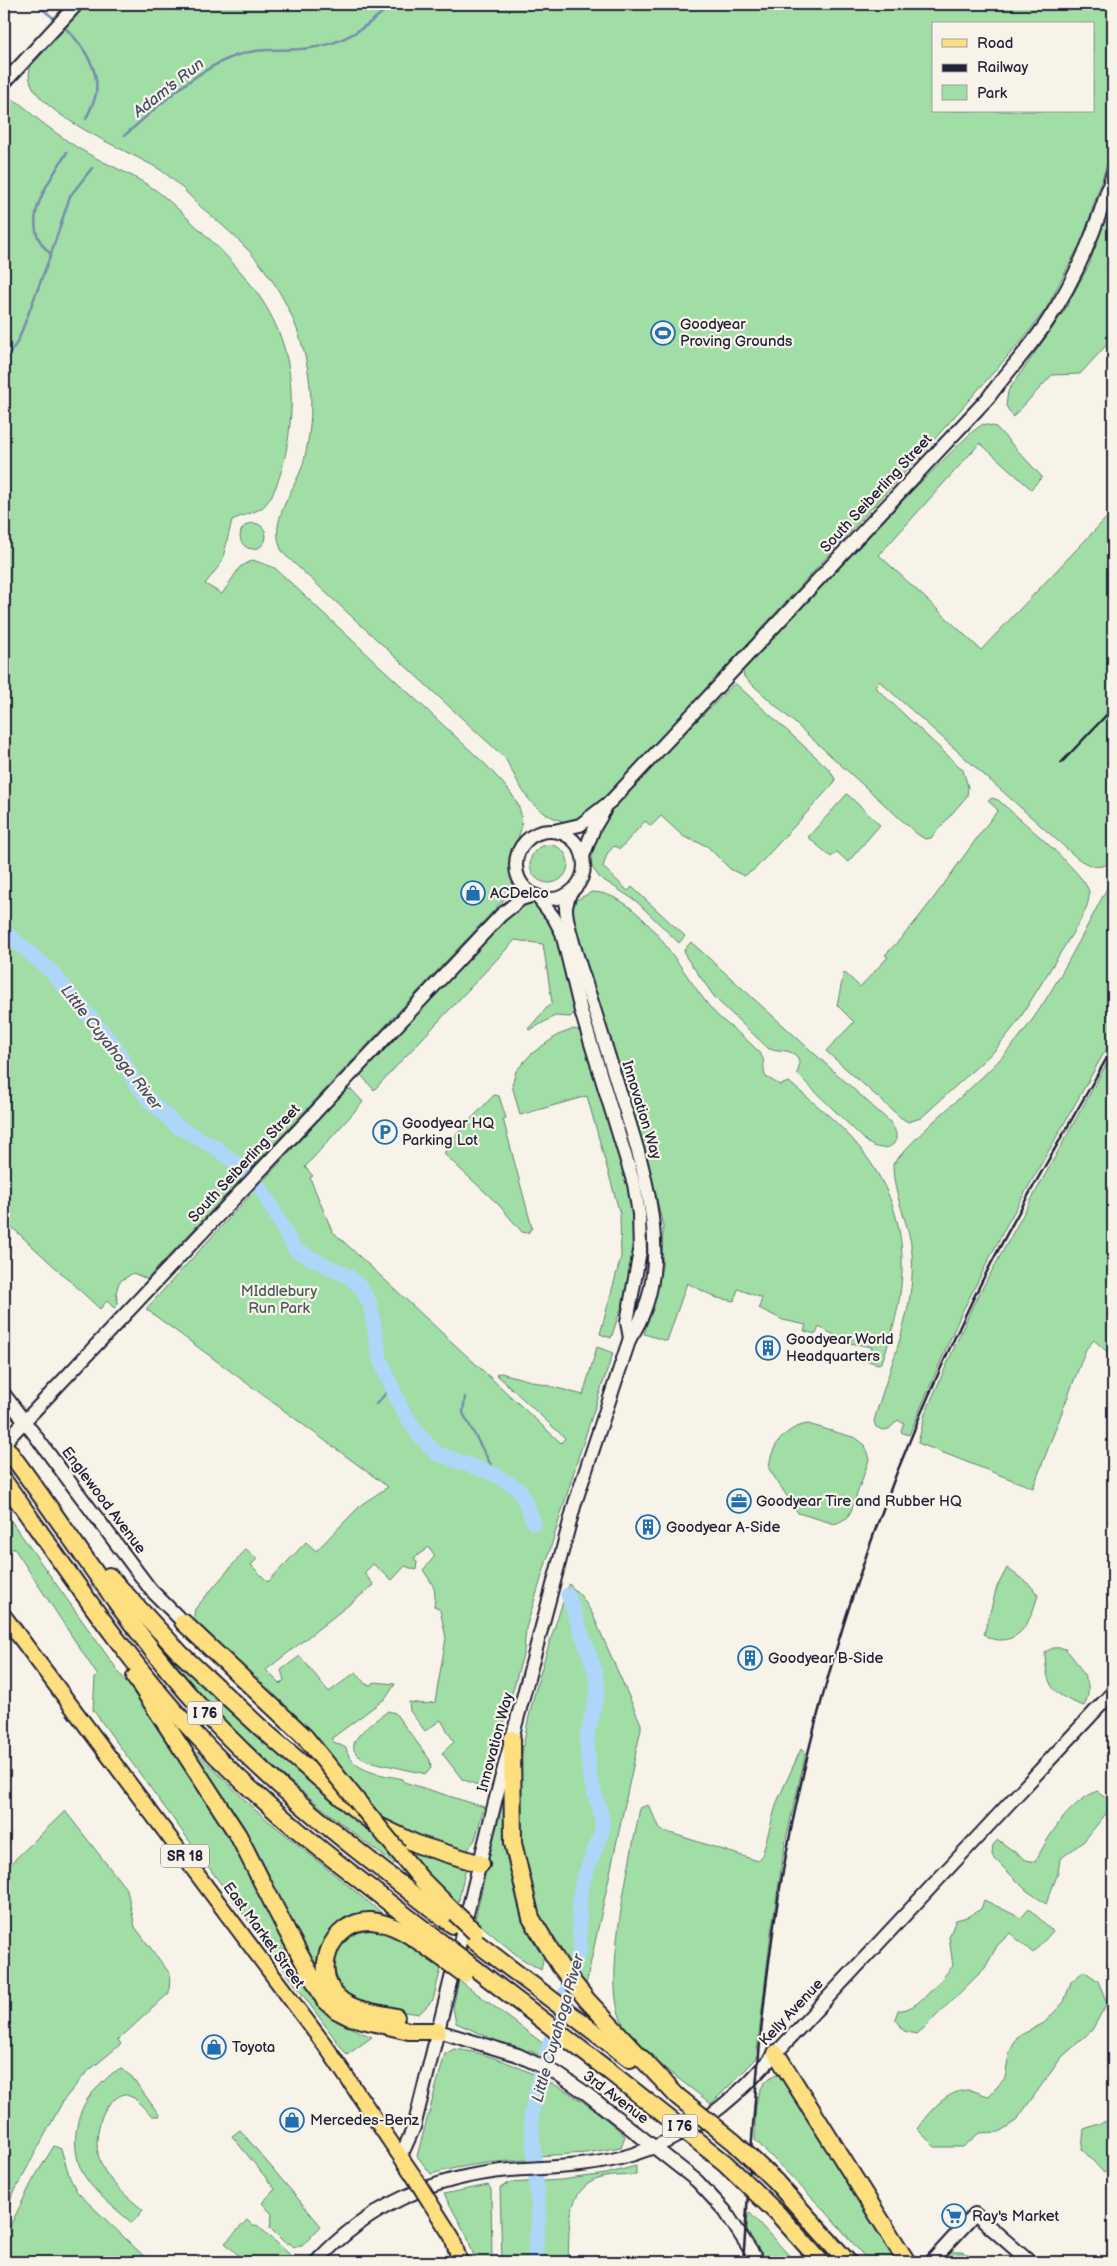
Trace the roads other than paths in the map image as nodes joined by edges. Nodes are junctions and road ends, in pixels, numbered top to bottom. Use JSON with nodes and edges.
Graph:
{"nodes":[{"id":1,"x":73,"y":8,"type":"edge"},
{"id":2,"x":4,"y":83,"type":"edge"},
{"id":3,"x":1113,"y":172,"type":"edge"},
{"id":4,"x":611,"y":801,"type":"junction"},
{"id":5,"x":554,"y":831,"type":"junction"},
{"id":6,"x":583,"y":856,"type":"junction"},
{"id":7,"x":522,"y":883,"type":"junction"},
{"id":8,"x":570,"y":893,"type":"junction"},
{"id":9,"x":536,"y":896,"type":"junction"},
{"id":10,"x":510,"y":907,"type":"junction"},
{"id":11,"x":630,"y":1338,"type":"junction"},
{"id":12,"x":4,"y":1394,"type":"edge"},
{"id":13,"x":24,"y":1421,"type":"junction"},
{"id":14,"x":5,"y":1446,"type":"edge"},
{"id":15,"x":4,"y":1481,"type":"edge"},
{"id":16,"x":60,"y":1523,"type":"junction"},
{"id":17,"x":75,"y":1580,"type":"junction"},
{"id":18,"x":4,"y":1616,"type":"edge"},
{"id":19,"x":183,"y":1622,"type":"joint"},
{"id":20,"x":1113,"y":1692,"type":"edge"},
{"id":21,"x":512,"y":1739,"type":"junction"},
{"id":22,"x":481,"y":1864,"type":"junction"},
{"id":23,"x":455,"y":1920,"type":"junction"},
{"id":24,"x":446,"y":1953,"type":"junction"},
{"id":25,"x":438,"y":2031,"type":"junction"},
{"id":26,"x":776,"y":2053,"type":"junction"},
{"id":27,"x":677,"y":2096,"type":"junction"},
{"id":28,"x":655,"y":2147,"type":"junction"},
{"id":29,"x":401,"y":2156,"type":"junction"},
{"id":30,"x":775,"y":2216,"type":"junction"},
{"id":31,"x":316,"y":2262,"type":"edge"},
{"id":32,"x":460,"y":2262,"type":"edge"},
{"id":33,"x":758,"y":2262,"type":"edge"},
{"id":34,"x":809,"y":2262,"type":"edge"},
{"id":35,"x":821,"y":2262,"type":"edge"},
{"id":36,"x":848,"y":2262,"type":"edge"},
{"id":37,"x":907,"y":2262,"type":"edge"},
{"id":38,"x":930,"y":2262,"type":"edge"},
{"id":39,"x":1030,"y":2262,"type":"edge"}],
"edges":[{"from":1,"to":2,"type":"main road"},
{"from":3,"to":4,"type":"main road","name":"South Seiberling Street"},
{"from":4,"to":5,"type":"main road","name":"South Seiberling Street"},
{"from":4,"to":6,"type":"main road","name":"South Seiberling Street"},
{"from":5,"to":6,"type":"main road"},
{"from":5,"to":7,"type":"main road"},
{"from":6,"to":8,"type":"main road"},
{"from":7,"to":9,"type":"main road"},
{"from":7,"to":10,"type":"main road","name":"South Seiberling Street"},
{"from":8,"to":9,"type":"main road"},
{"from":8,"to":11,"type":"main road","name":"Innovation Way"},
{"from":9,"to":10,"type":"main road","name":"South Seiberling Street"},
{"from":9,"to":11,"type":"main road","name":"Innovation Way"},
{"from":10,"to":13,"type":"main road","name":"South Seiberling Street"},
{"from":11,"to":21,"type":"main road","name":"Innovation Way"},
{"from":12,"to":13,"type":"main road","name":"Englewood Avenue"},
{"from":13,"to":14,"type":"main road","name":"South Seiberling Street"},
{"from":13,"to":19,"type":"main road","name":"Englewood Avenue"},
{"from":14,"to":16,"type":"highway","number":"I 76"},
{"from":15,"to":17,"type":"highway","number":"I 76"},
{"from":16,"to":22,"type":"highway"},
{"from":16,"to":23,"type":"highway","number":"I 76"},
{"from":17,"to":24,"type":"highway","number":"I 76"},
{"from":17,"to":25,"type":"highway"},
{"from":18,"to":29,"type":"main road","name":"East Market Street","number":"SR 18"},
{"from":19,"to":23,"type":"highway","bridge":true},
{"from":20,"to":26,"type":"main road","name":"Kelly Avenue"},
{"from":21,"to":22,"type":"main road","name":"Innovation Way"},
{"from":21,"to":27,"type":"highway"},
{"from":22,"to":25,"type":"main road","name":"Innovation Way"},
{"from":23,"to":27,"type":"highway","number":"I 76","bridge":true},
{"from":24,"to":25,"type":"highway"},
{"from":24,"to":30,"type":"highway","number":"I 76","bridge":true},
{"from":25,"to":28,"type":"main road","name":"3rd Avenue"},
{"from":25,"to":29,"type":"main road","name":"Innovation Way"},
{"from":26,"to":28,"type":"main road","name":"Kelly Avenue"},
{"from":26,"to":37,"type":"highway"},
{"from":27,"to":36,"type":"highway","number":"I 76","bridge":true},
{"from":28,"to":31,"type":"main road","name":"Kelly Avenue"},
{"from":28,"to":33,"type":"main road","name":"3rd Avenue"},
{"from":29,"to":32,"type":"main road","name":"East Market Street","number":"SR 18","bridge":true},
{"from":30,"to":34,"type":"highway"},
{"from":30,"to":35,"type":"highway"},
{"from":38,"to":39,"type":"main road"}]}
